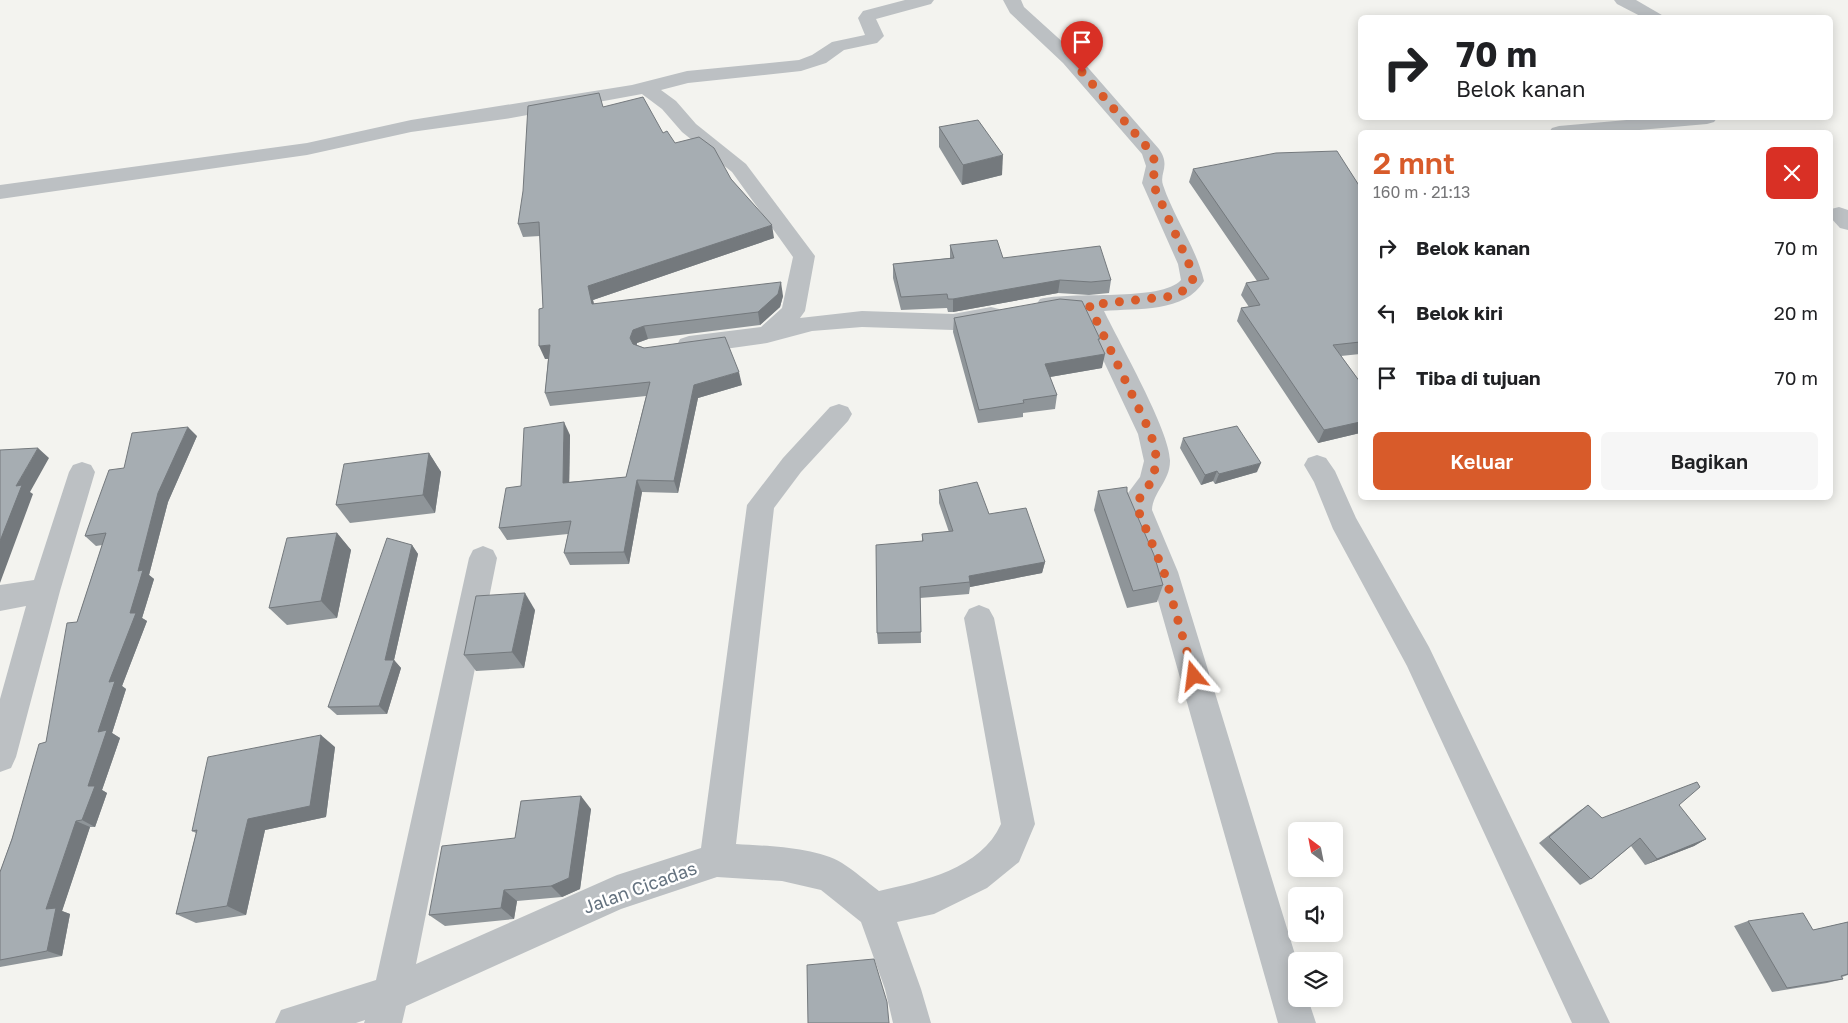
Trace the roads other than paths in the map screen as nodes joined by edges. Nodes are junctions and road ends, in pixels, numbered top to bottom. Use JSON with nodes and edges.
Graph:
{"nodes":[{"id":1,"x":926,"y":0,"type":"edge"},
{"id":2,"x":1012,"y":0,"type":"edge"},
{"id":3,"x":1623,"y":0,"type":"edge"},
{"id":4,"x":1652,"y":15,"type":"edge"},
{"id":5,"x":646,"y":88,"type":"junction"},
{"id":6,"x":1686,"y":120,"type":"edge"},
{"id":7,"x":1580,"y":130,"type":"edge"},
{"id":8,"x":0,"y":192,"type":"edge"},
{"id":9,"x":1089,"y":305,"type":"junction"},
{"id":10,"x":768,"y":335,"type":"junction"},
{"id":11,"x":666,"y":348,"type":"edge"},
{"id":12,"x":839,"y":414,"type":"dead end"},
{"id":13,"x":1317,"y":465,"type":"dead end"},
{"id":14,"x":82,"y":472,"type":"dead end"},
{"id":15,"x":483,"y":558,"type":"dead end"},
{"id":16,"x":45,"y":591,"type":"junction"},
{"id":17,"x":0,"y":598,"type":"edge"},
{"id":18,"x":979,"y":618,"type":"dead end"},
{"id":19,"x":0,"y":757,"type":"edge"},
{"id":20,"x":717,"y":860,"type":"junction"},
{"id":21,"x":874,"y":910,"type":"junction"},
{"id":22,"x":387,"y":1009,"type":"edge"},
{"id":23,"x":294,"y":1023,"type":"edge"},
{"id":24,"x":912,"y":1023,"type":"edge"},
{"id":25,"x":1298,"y":1023,"type":"edge"},
{"id":26,"x":1591,"y":1023,"type":"edge"}],
"edges":[{"from":1,"to":5,"type":"street"},
{"from":2,"to":9,"type":"street"},
{"from":3,"to":4,"type":"street"},
{"from":5,"to":8,"type":"street"},
{"from":5,"to":10,"type":"street"},
{"from":6,"to":7,"type":"street"},
{"from":9,"to":10,"type":"street"},
{"from":9,"to":25,"type":"street"},
{"from":10,"to":11,"type":"street"},
{"from":12,"to":20,"type":"street"},
{"from":13,"to":26,"type":"street"},
{"from":14,"to":16,"type":"street"},
{"from":15,"to":22,"type":"street"},
{"from":16,"to":17,"type":"street"},
{"from":16,"to":19,"type":"street"},
{"from":18,"to":21,"type":"street"},
{"from":20,"to":21,"type":"street","name":"Jalan Cicadas"},
{"from":20,"to":22,"type":"street","name":"Jalan Cicadas"},
{"from":21,"to":24,"type":"street"},
{"from":22,"to":23,"type":"street","name":"Jalan Cicadas"}]}
